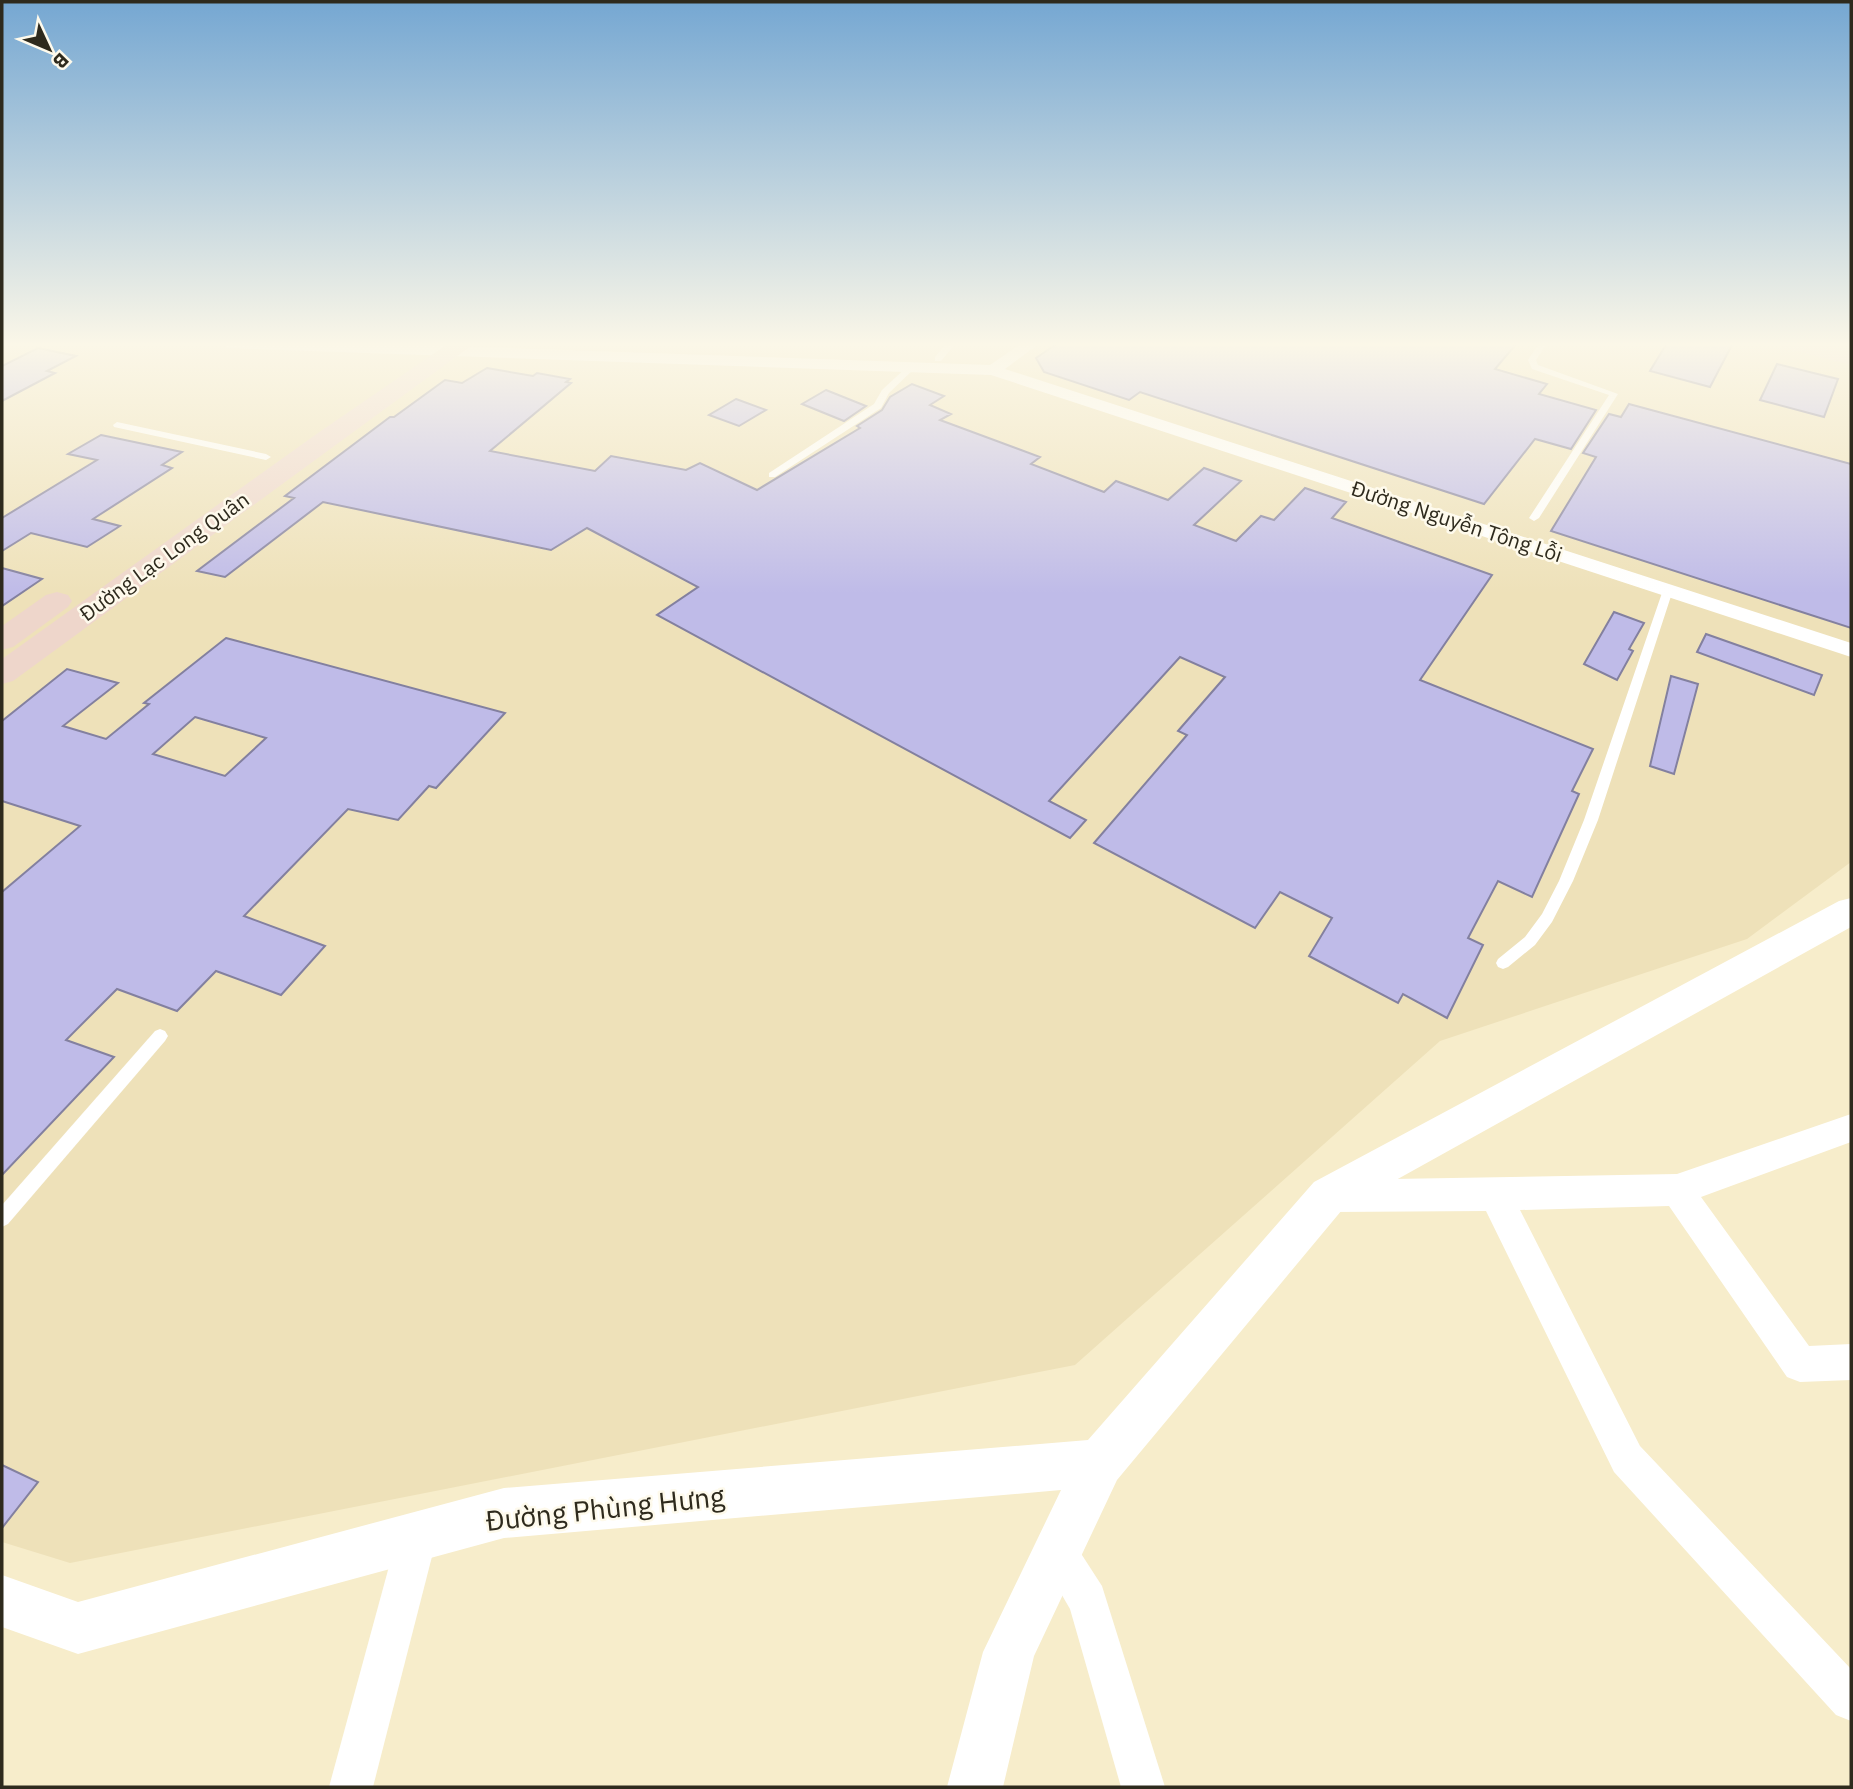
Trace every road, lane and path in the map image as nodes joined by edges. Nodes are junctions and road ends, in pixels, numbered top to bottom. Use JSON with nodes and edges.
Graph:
{"nodes":[{"id":1,"x":124,"y":426,"type":"edge"},
{"id":2,"x":315,"y":426,"type":"edge"},
{"id":3,"x":342,"y":426,"type":"edge"},
{"id":4,"x":846,"y":426,"type":"edge"},
{"id":5,"x":1166,"y":426,"type":"edge"},
{"id":6,"x":1593,"y":426,"type":"edge"},
{"id":7,"x":266,"y":457,"type":"junction"},
{"id":8,"x":772,"y":475,"type":"dead end"},
{"id":9,"x":1534,"y":518,"type":"dead end"},
{"id":10,"x":105,"y":568,"type":"dead end"},
{"id":11,"x":82,"y":584,"type":"dead end"},
{"id":12,"x":1668,"y":590,"type":"junction"},
{"id":13,"x":2,"y":640,"type":"edge"},
{"id":14,"x":1851,"y":650,"type":"edge"},
{"id":15,"x":2,"y":674,"type":"edge"},
{"id":16,"x":1851,"y":911,"type":"edge"},
{"id":17,"x":1503,"y":963,"type":"dead end"},
{"id":18,"x":160,"y":1036,"type":"dead end"},
{"id":19,"x":1851,"y":1128,"type":"edge"},
{"id":20,"x":1677,"y":1191,"type":"junction"},
{"id":21,"x":1495,"y":1195,"type":"junction"},
{"id":22,"x":1328,"y":1196,"type":"junction"},
{"id":23,"x":2,"y":1218,"type":"edge"},
{"id":24,"x":1851,"y":1362,"type":"edge"},
{"id":25,"x":1100,"y":1463,"type":"junction"},
{"id":26,"x":417,"y":1537,"type":"junction"},
{"id":27,"x":1057,"y":1552,"type":"junction"},
{"id":28,"x":2,"y":1601,"type":"edge"},
{"id":29,"x":1851,"y":1700,"type":"edge"},
{"id":30,"x":351,"y":1787,"type":"edge"},
{"id":31,"x":975,"y":1787,"type":"edge"},
{"id":32,"x":1143,"y":1787,"type":"edge"}],
"edges":[{"from":1,"to":7,"type":"lane"},
{"from":2,"to":7,"type":"main road","name":"Đường Lạc Long Quân"},
{"from":3,"to":15,"type":"main road","name":"Đường Lạc Long Quân"},
{"from":4,"to":8,"type":"lane"},
{"from":5,"to":12,"type":"street","name":"Đường Nguyễn Tông Lỗi"},
{"from":6,"to":9,"type":"lane"},
{"from":7,"to":10,"type":"main road","name":"Đường Lạc Long Quân"},
{"from":11,"to":13,"type":"main road","name":"Đường Lạc Long Quân"},
{"from":12,"to":14,"type":"street","name":"Đường Nguyễn Tông Lỗi"},
{"from":12,"to":17,"type":"lane"},
{"from":16,"to":22,"type":"street"},
{"from":18,"to":23,"type":"lane"},
{"from":19,"to":20,"type":"street"},
{"from":20,"to":21,"type":"street"},
{"from":20,"to":24,"type":"street"},
{"from":21,"to":22,"type":"street"},
{"from":21,"to":29,"type":"street"},
{"from":22,"to":25,"type":"street"},
{"from":25,"to":26,"type":"street","name":"Đường Phùng Hưng"},
{"from":25,"to":27,"type":"street"},
{"from":26,"to":28,"type":"street","name":"Đường Phùng Hưng"},
{"from":26,"to":30,"type":"street"},
{"from":27,"to":31,"type":"street"},
{"from":27,"to":32,"type":"street"}]}
